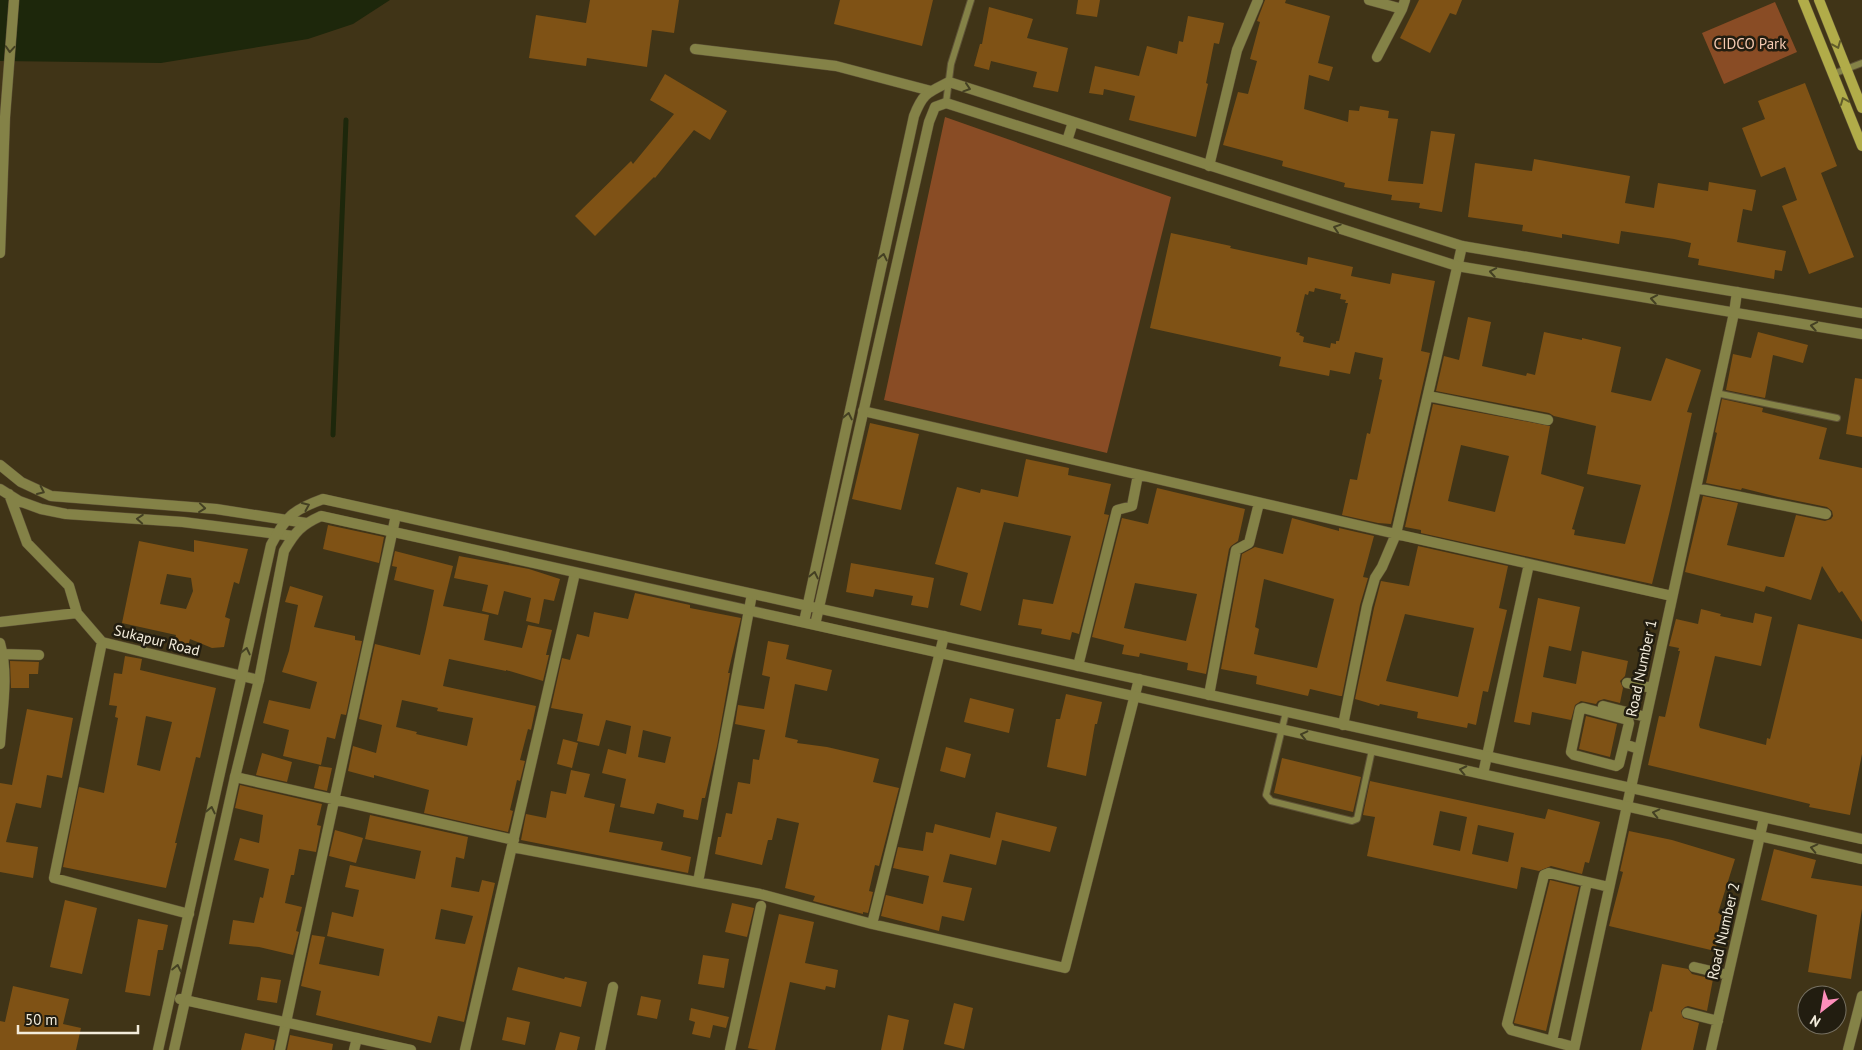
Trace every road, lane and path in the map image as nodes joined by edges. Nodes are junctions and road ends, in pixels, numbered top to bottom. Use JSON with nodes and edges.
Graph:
{"nodes":[{"id":1,"x":14,"y":0,"type":"edge"},
{"id":2,"x":971,"y":0,"type":"edge"},
{"id":3,"x":1258,"y":0,"type":"edge"},
{"id":4,"x":1369,"y":0,"type":"edge"},
{"id":5,"x":1803,"y":0,"type":"edge"},
{"id":6,"x":1818,"y":0,"type":"edge"},
{"id":7,"x":1403,"y":4,"type":"edge"},
{"id":8,"x":695,"y":48,"type":"dead end"},
{"id":9,"x":1377,"y":57,"type":"dead end"},
{"id":10,"x":1862,"y":63,"type":"edge"},
{"id":11,"x":1846,"y":69,"type":"junction"},
{"id":12,"x":1833,"y":74,"type":"junction"},
{"id":13,"x":949,"y":82,"type":"junction"},
{"id":14,"x":931,"y":91,"type":"junction"},
{"id":15,"x":946,"y":103,"type":"junction"},
{"id":16,"x":1862,"y":108,"type":"edge"},
{"id":17,"x":1073,"y":122,"type":"junction"},
{"id":18,"x":1067,"y":141,"type":"junction"},
{"id":19,"x":1862,"y":146,"type":"edge"},
{"id":20,"x":1209,"y":166,"type":"junction"},
{"id":21,"x":0,"y":231,"type":"edge"},
{"id":22,"x":1462,"y":246,"type":"junction"},
{"id":23,"x":0,"y":253,"type":"edge"},
{"id":24,"x":1457,"y":266,"type":"junction"},
{"id":25,"x":1737,"y":292,"type":"junction"},
{"id":26,"x":1734,"y":313,"type":"junction"},
{"id":27,"x":1862,"y":313,"type":"edge"},
{"id":28,"x":1862,"y":334,"type":"edge"},
{"id":29,"x":1716,"y":394,"type":"junction"},
{"id":30,"x":1428,"y":396,"type":"junction"},
{"id":31,"x":863,"y":411,"type":"junction"},
{"id":32,"x":1837,"y":418,"type":"dead end"},
{"id":33,"x":1548,"y":420,"type":"dead end"},
{"id":34,"x":0,"y":465,"type":"edge"},
{"id":35,"x":1138,"y":475,"type":"junction"},
{"id":36,"x":1696,"y":488,"type":"junction"},
{"id":37,"x":5,"y":492,"type":"edge"},
{"id":38,"x":1259,"y":503,"type":"junction"},
{"id":39,"x":1826,"y":514,"type":"dead end"},
{"id":40,"x":396,"y":515,"type":"junction"},
{"id":41,"x":288,"y":519,"type":"junction"},
{"id":42,"x":306,"y":523,"type":"junction"},
{"id":43,"x":393,"y":532,"type":"junction"},
{"id":44,"x":276,"y":534,"type":"junction"},
{"id":45,"x":1396,"y":534,"type":"junction"},
{"id":46,"x":293,"y":536,"type":"junction"},
{"id":47,"x":1529,"y":564,"type":"junction"},
{"id":48,"x":576,"y":573,"type":"junction"},
{"id":49,"x":752,"y":594,"type":"junction"},
{"id":50,"x":1672,"y":596,"type":"junction"},
{"id":51,"x":807,"y":606,"type":"junction"},
{"id":52,"x":818,"y":608,"type":"junction"},
{"id":53,"x":749,"y":610,"type":"junction"},
{"id":54,"x":77,"y":613,"type":"junction"},
{"id":55,"x":0,"y":622,"type":"edge"},
{"id":56,"x":804,"y":622,"type":"junction"},
{"id":57,"x":815,"y":624,"type":"junction"},
{"id":58,"x":944,"y":636,"type":"junction"},
{"id":59,"x":102,"y":642,"type":"junction"},
{"id":60,"x":0,"y":643,"type":"edge"},
{"id":61,"x":3,"y":654,"type":"junction"},
{"id":62,"x":940,"y":654,"type":"junction"},
{"id":63,"x":38,"y":655,"type":"dead end"},
{"id":64,"x":1078,"y":666,"type":"junction"},
{"id":65,"x":241,"y":676,"type":"junction"},
{"id":66,"x":1139,"y":679,"type":"junction"},
{"id":67,"x":259,"y":680,"type":"junction"},
{"id":68,"x":1627,"y":683,"type":"dead end"},
{"id":69,"x":1652,"y":688,"type":"junction"},
{"id":70,"x":1208,"y":694,"type":"junction"},
{"id":71,"x":1134,"y":697,"type":"junction"},
{"id":72,"x":1601,"y":706,"type":"dead end"},
{"id":73,"x":1286,"y":712,"type":"junction"},
{"id":74,"x":1646,"y":717,"type":"junction"},
{"id":75,"x":1343,"y":724,"type":"junction"},
{"id":76,"x":1282,"y":730,"type":"junction"},
{"id":77,"x":0,"y":744,"type":"edge"},
{"id":78,"x":1624,"y":744,"type":"junction"},
{"id":79,"x":1639,"y":748,"type":"junction"},
{"id":80,"x":1372,"y":750,"type":"junction"},
{"id":81,"x":1487,"y":756,"type":"junction"},
{"id":82,"x":1483,"y":774,"type":"junction"},
{"id":83,"x":235,"y":777,"type":"junction"},
{"id":84,"x":1631,"y":788,"type":"junction"},
{"id":85,"x":335,"y":800,"type":"junction"},
{"id":86,"x":1626,"y":806,"type":"junction"},
{"id":87,"x":1764,"y":818,"type":"junction"},
{"id":88,"x":1760,"y":836,"type":"junction"},
{"id":89,"x":1862,"y":839,"type":"edge"},
{"id":90,"x":513,"y":844,"type":"junction"},
{"id":91,"x":1862,"y":859,"type":"edge"},
{"id":92,"x":698,"y":882,"type":"junction"},
{"id":93,"x":1586,"y":882,"type":"junction"},
{"id":94,"x":1609,"y":887,"type":"junction"},
{"id":95,"x":761,"y":906,"type":"dead end"},
{"id":96,"x":189,"y":914,"type":"junction"},
{"id":97,"x":872,"y":924,"type":"junction"},
{"id":98,"x":1694,"y":967,"type":"dead end"},
{"id":99,"x":1728,"y":975,"type":"junction"},
{"id":100,"x":613,"y":987,"type":"dead end"},
{"id":101,"x":1862,"y":996,"type":"edge"},
{"id":102,"x":170,"y":997,"type":"junction"},
{"id":103,"x":185,"y":1000,"type":"junction"},
{"id":104,"x":1686,"y":1013,"type":"dead end"},
{"id":105,"x":1718,"y":1021,"type":"junction"},
{"id":106,"x":285,"y":1022,"type":"junction"},
{"id":107,"x":357,"y":1038,"type":"junction"},
{"id":108,"x":1552,"y":1041,"type":"junction"},
{"id":109,"x":1574,"y":1049,"type":"edge"},
{"id":110,"x":158,"y":1050,"type":"edge"},
{"id":111,"x":174,"y":1050,"type":"edge"},
{"id":112,"x":280,"y":1050,"type":"edge"},
{"id":113,"x":354,"y":1050,"type":"edge"},
{"id":114,"x":411,"y":1050,"type":"edge"},
{"id":115,"x":465,"y":1050,"type":"edge"},
{"id":116,"x":600,"y":1050,"type":"edge"},
{"id":117,"x":730,"y":1050,"type":"edge"},
{"id":118,"x":1711,"y":1050,"type":"edge"},
{"id":119,"x":1848,"y":1050,"type":"edge"}],
"edges":[{"from":1,"to":21,"type":"street","one_way":true},
{"from":2,"to":13,"type":"lane"},
{"from":3,"to":20,"type":"street"},
{"from":4,"to":7,"type":"street"},
{"from":5,"to":12,"type":"main road"},
{"from":6,"to":11,"type":"main road","one_way":true},
{"from":7,"to":9,"type":"street"},
{"from":8,"to":14,"type":"street"},
{"from":10,"to":11,"type":"lane"},
{"from":11,"to":12,"type":"lane"},
{"from":11,"to":16,"type":"main road"},
{"from":19,"to":12,"type":"main road","one_way":true},
{"from":13,"to":14,"type":"street"},
{"from":13,"to":15,"type":"lane"},
{"from":13,"to":17,"type":"street","one_way":true},
{"from":51,"to":14,"type":"street","one_way":true},
{"from":15,"to":18,"type":"street"},
{"from":15,"to":31,"type":"street"},
{"from":17,"to":18,"type":"street"},
{"from":17,"to":20,"type":"street"},
{"from":24,"to":18,"type":"street","one_way":true},
{"from":20,"to":22,"type":"street"},
{"from":21,"to":23,"type":"street"},
{"from":22,"to":24,"type":"street"},
{"from":22,"to":25,"type":"street"},
{"from":26,"to":24,"type":"street","one_way":true},
{"from":24,"to":30,"type":"street"},
{"from":25,"to":26,"type":"street","name":"Road Number 1"},
{"from":25,"to":27,"type":"street"},
{"from":28,"to":26,"type":"street","one_way":true},
{"from":26,"to":29,"type":"street","name":"Road Number 1"},
{"from":29,"to":32,"type":"lane"},
{"from":29,"to":36,"type":"street","name":"Road Number 1"},
{"from":30,"to":33,"type":"street"},
{"from":30,"to":45,"type":"street"},
{"from":31,"to":35,"type":"street"},
{"from":31,"to":52,"type":"street"},
{"from":34,"to":41,"type":"street","one_way":true},
{"from":35,"to":38,"type":"street"},
{"from":35,"to":64,"type":"street"},
{"from":36,"to":39,"type":"street"},
{"from":36,"to":50,"type":"street","name":"Road Number 1"},
{"from":44,"to":37,"type":"street","one_way":true},
{"from":37,"to":54,"type":"street"},
{"from":38,"to":45,"type":"street"},
{"from":38,"to":70,"type":"street"},
{"from":41,"to":40,"type":"street","one_way":true},
{"from":40,"to":43,"type":"street"},
{"from":40,"to":49,"type":"street"},
{"from":41,"to":42,"type":"street"},
{"from":41,"to":44,"type":"street"},
{"from":42,"to":43,"type":"street"},
{"from":42,"to":46,"type":"street"},
{"from":43,"to":48,"type":"street"},
{"from":43,"to":85,"type":"street"},
{"from":44,"to":46,"type":"street"},
{"from":65,"to":44,"type":"street","one_way":true},
{"from":45,"to":47,"type":"street"},
{"from":45,"to":75,"type":"street"},
{"from":46,"to":67,"type":"street"},
{"from":47,"to":50,"type":"street"},
{"from":47,"to":81,"type":"street"},
{"from":48,"to":53,"type":"street"},
{"from":48,"to":90,"type":"street"},
{"from":49,"to":51,"type":"street"},
{"from":49,"to":53,"type":"street"},
{"from":50,"to":69,"type":"street","name":"Road Number 1"},
{"from":51,"to":52,"type":"street"},
{"from":51,"to":56,"type":"street"},
{"from":52,"to":57,"type":"street"},
{"from":52,"to":58,"type":"street"},
{"from":53,"to":56,"type":"street"},
{"from":53,"to":92,"type":"street"},
{"from":54,"to":55,"type":"street"},
{"from":54,"to":59,"type":"street","name":"Sukapur Road"},
{"from":56,"to":57,"type":"street"},
{"from":57,"to":62,"type":"street"},
{"from":58,"to":62,"type":"street"},
{"from":58,"to":64,"type":"street"},
{"from":59,"to":65,"type":"street","name":"Sukapur Road"},
{"from":59,"to":96,"type":"street"},
{"from":60,"to":61,"type":"street"},
{"from":61,"to":63,"type":"street"},
{"from":61,"to":77,"type":"street"},
{"from":62,"to":71,"type":"street"},
{"from":62,"to":97,"type":"street"},
{"from":64,"to":66,"type":"street"},
{"from":65,"to":67,"type":"street","name":"Sukapur Road"},
{"from":96,"to":65,"type":"street","one_way":true},
{"from":66,"to":70,"type":"street"},
{"from":66,"to":71,"type":"street"},
{"from":67,"to":83,"type":"street"},
{"from":68,"to":69,"type":"street"},
{"from":69,"to":74,"type":"street","name":"Road Number 1"},
{"from":70,"to":73,"type":"street"},
{"from":71,"to":76,"type":"street"},
{"from":71,"to":97,"type":"street"},
{"from":72,"to":74,"type":"street"},
{"from":73,"to":75,"type":"street"},
{"from":73,"to":76,"type":"lane"},
{"from":74,"to":79,"type":"street","name":"Road Number 1"},
{"from":75,"to":81,"type":"street"},
{"from":80,"to":76,"type":"street","one_way":true},
{"from":76,"to":80,"type":"lane"},
{"from":78,"to":78,"type":"street"},
{"from":78,"to":79,"type":"street"},
{"from":79,"to":84,"type":"street","name":"Road Number 1"},
{"from":82,"to":80,"type":"street","one_way":true},
{"from":81,"to":82,"type":"street"},
{"from":81,"to":84,"type":"street"},
{"from":82,"to":86,"type":"street"},
{"from":83,"to":85,"type":"street"},
{"from":83,"to":103,"type":"street"},
{"from":84,"to":86,"type":"street","name":"Road Number 1"},
{"from":84,"to":87,"type":"street"},
{"from":85,"to":90,"type":"street"},
{"from":85,"to":106,"type":"street"},
{"from":88,"to":86,"type":"street","one_way":true},
{"from":86,"to":94,"type":"street","name":"Road Number 1"},
{"from":87,"to":88,"type":"street","name":"Road Number 2"},
{"from":87,"to":89,"type":"street"},
{"from":91,"to":88,"type":"street","one_way":true},
{"from":88,"to":99,"type":"street","name":"Road Number 2"},
{"from":90,"to":92,"type":"street"},
{"from":90,"to":115,"type":"street"},
{"from":92,"to":97,"type":"street"},
{"from":93,"to":94,"type":"street"},
{"from":93,"to":108,"type":"street"},
{"from":93,"to":108,"type":"street"},
{"from":94,"to":109,"type":"street","name":"Road Number 1"},
{"from":95,"to":117,"type":"street"},
{"from":102,"to":96,"type":"street","one_way":true},
{"from":98,"to":99,"type":"street"},
{"from":99,"to":105,"type":"street","name":"Road Number 2"},
{"from":100,"to":116,"type":"street"},
{"from":101,"to":119,"type":"street"},
{"from":102,"to":103,"type":"street"},
{"from":102,"to":110,"type":"street"},
{"from":103,"to":106,"type":"street"},
{"from":103,"to":111,"type":"street"},
{"from":104,"to":105,"type":"street"},
{"from":105,"to":118,"type":"street","name":"Road Number 2"},
{"from":106,"to":107,"type":"street"},
{"from":106,"to":112,"type":"street"},
{"from":107,"to":113,"type":"street"},
{"from":107,"to":114,"type":"street"},
{"from":108,"to":109,"type":"street"}]}
